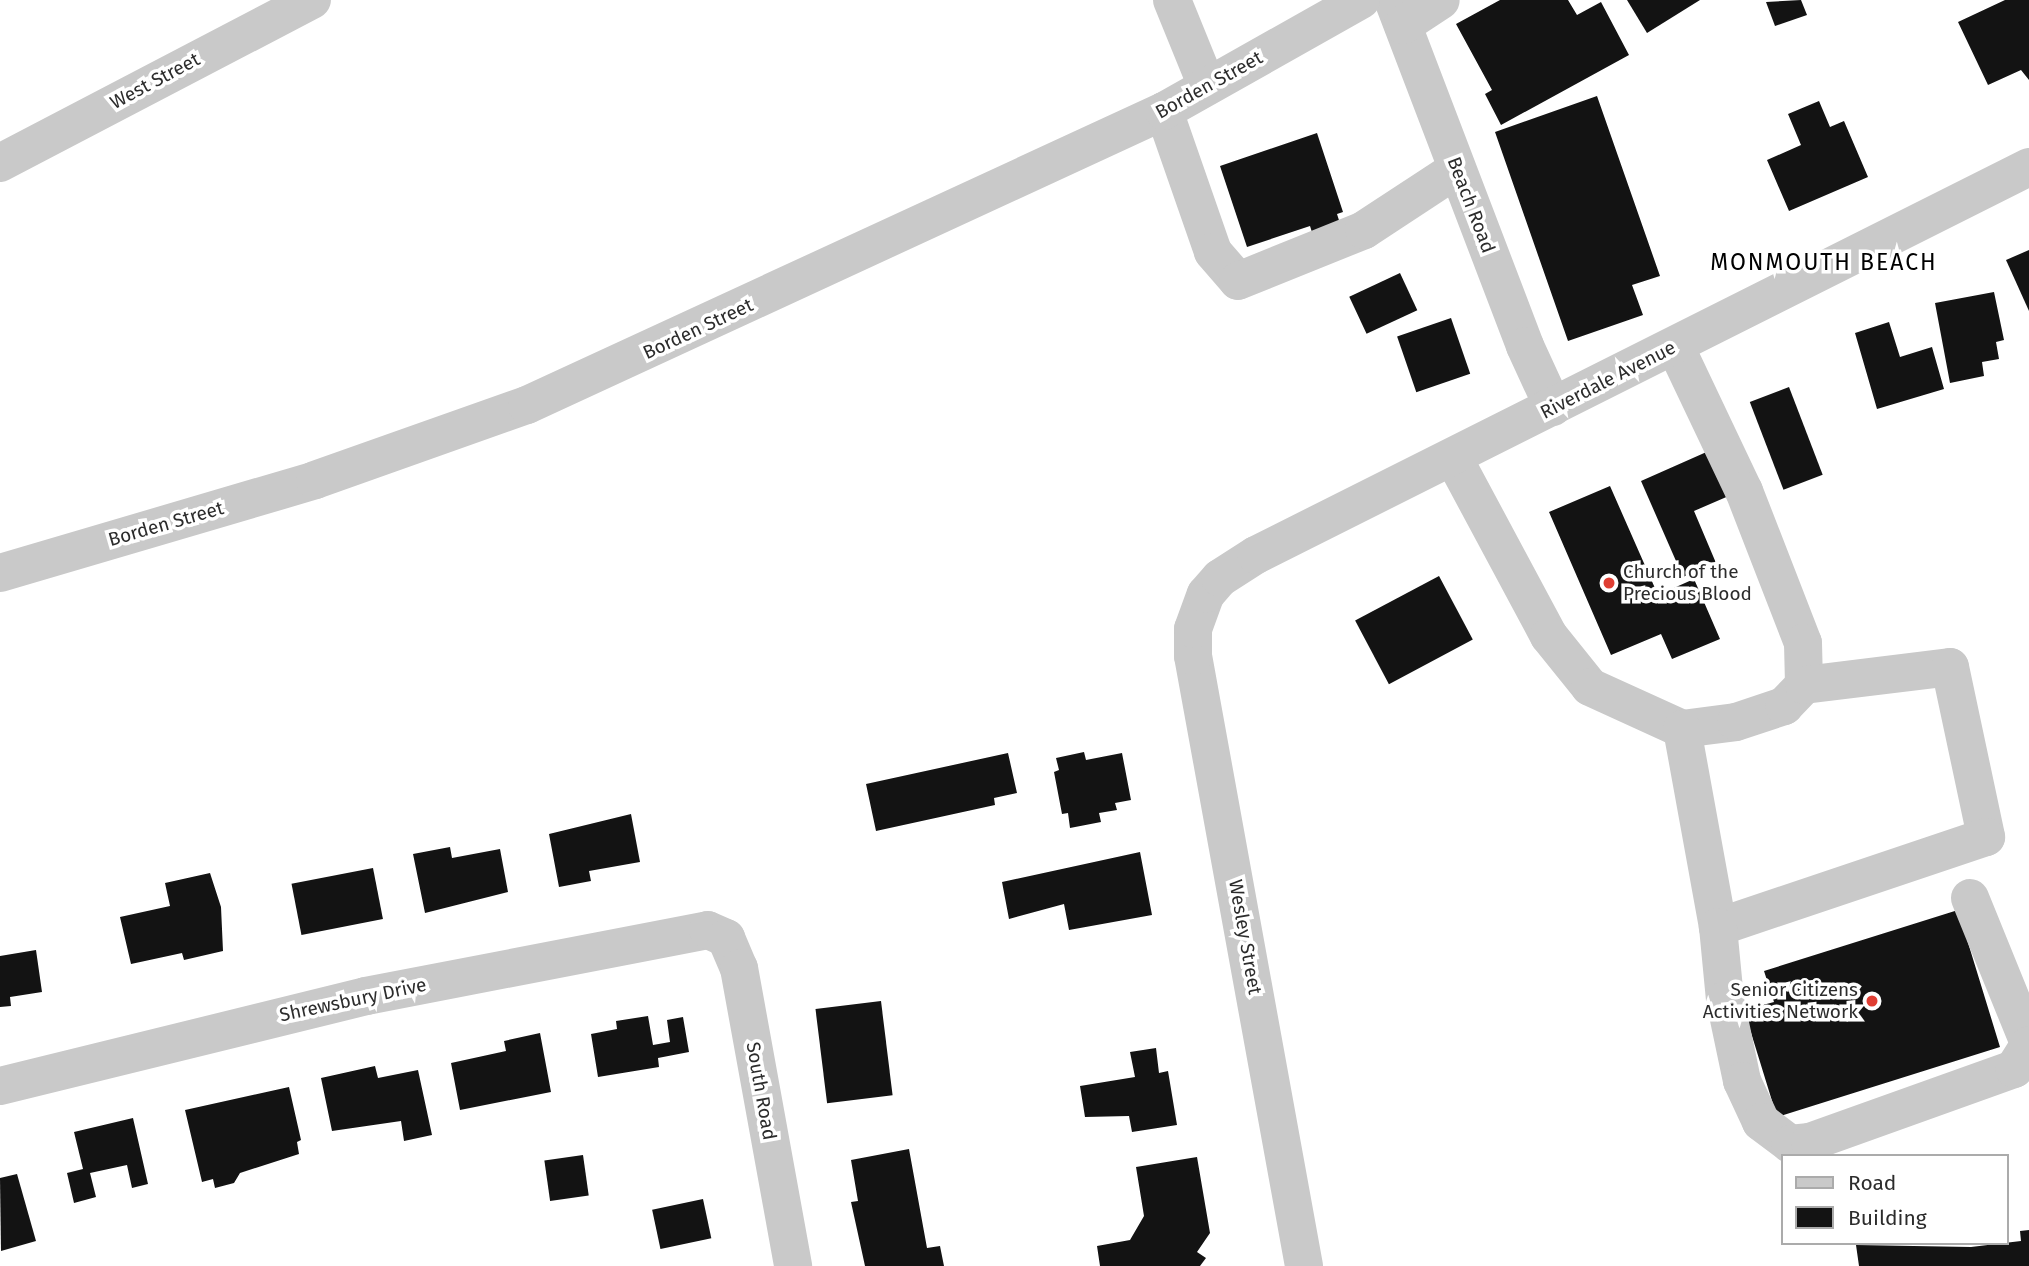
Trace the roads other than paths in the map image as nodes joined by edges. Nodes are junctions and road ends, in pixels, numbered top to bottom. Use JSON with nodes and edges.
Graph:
{"nodes":[{"id":1,"x":312,"y":0,"type":"edge"},
{"id":2,"x":1172,"y":0,"type":"edge"},
{"id":3,"x":1361,"y":0,"type":"edge"},
{"id":4,"x":1441,"y":0,"type":"edge"},
{"id":5,"x":1398,"y":12,"type":"edge"},
{"id":6,"x":1208,"y":86,"type":"junction"},
{"id":7,"x":1164,"y":111,"type":"junction"},
{"id":8,"x":0,"y":163,"type":"edge"},
{"id":9,"x":2029,"y":167,"type":"edge"},
{"id":10,"x":1457,"y":169,"type":"junction"},
{"id":11,"x":1675,"y":346,"type":"junction"},
{"id":12,"x":1553,"y":407,"type":"junction"},
{"id":13,"x":1453,"y":457,"type":"junction"},
{"id":14,"x":0,"y":573,"type":"edge"},
{"id":15,"x":1200,"y":608,"type":"joint"},
{"id":16,"x":1804,"y":685,"type":"junction"},
{"id":17,"x":1682,"y":729,"type":"junction"},
{"id":18,"x":1970,"y":898,"type":"dead end"},
{"id":19,"x":1718,"y":927,"type":"junction"},
{"id":20,"x":708,"y":930,"type":"joint"},
{"id":21,"x":2029,"y":1044,"type":"edge"},
{"id":22,"x":0,"y":1086,"type":"edge"},
{"id":23,"x":793,"y":1266,"type":"edge"},
{"id":24,"x":1304,"y":1266,"type":"edge"}],
"edges":[{"from":1,"to":8,"type":"street","name":"West Street"},
{"from":2,"to":6,"type":"street"},
{"from":3,"to":6,"type":"street","name":"Borden Street"},
{"from":4,"to":5,"type":"street"},
{"from":5,"to":10,"type":"street","name":"Beach Road"},
{"from":6,"to":7,"type":"street","name":"Borden Street"},
{"from":7,"to":10,"type":"street"},
{"from":7,"to":14,"type":"street","name":"Borden Street"},
{"from":9,"to":11,"type":"street","name":"Riverdale Avenue"},
{"from":10,"to":12,"type":"street","name":"Beach Road"},
{"from":11,"to":12,"type":"street","name":"Riverdale Avenue"},
{"from":11,"to":16,"type":"street"},
{"from":12,"to":13,"type":"street","name":"Riverdale Avenue"},
{"from":13,"to":15,"type":"street","name":"Riverdale Avenue"},
{"from":13,"to":17,"type":"street"},
{"from":15,"to":24,"type":"street","name":"Wesley Street"},
{"from":16,"to":17,"type":"street"},
{"from":16,"to":19,"type":"street"},
{"from":17,"to":19,"type":"street"},
{"from":18,"to":21,"type":"street"},
{"from":19,"to":21,"type":"street"},
{"from":20,"to":22,"type":"street","name":"Shrewsbury Drive"},
{"from":20,"to":23,"type":"street","name":"South Road"}]}
